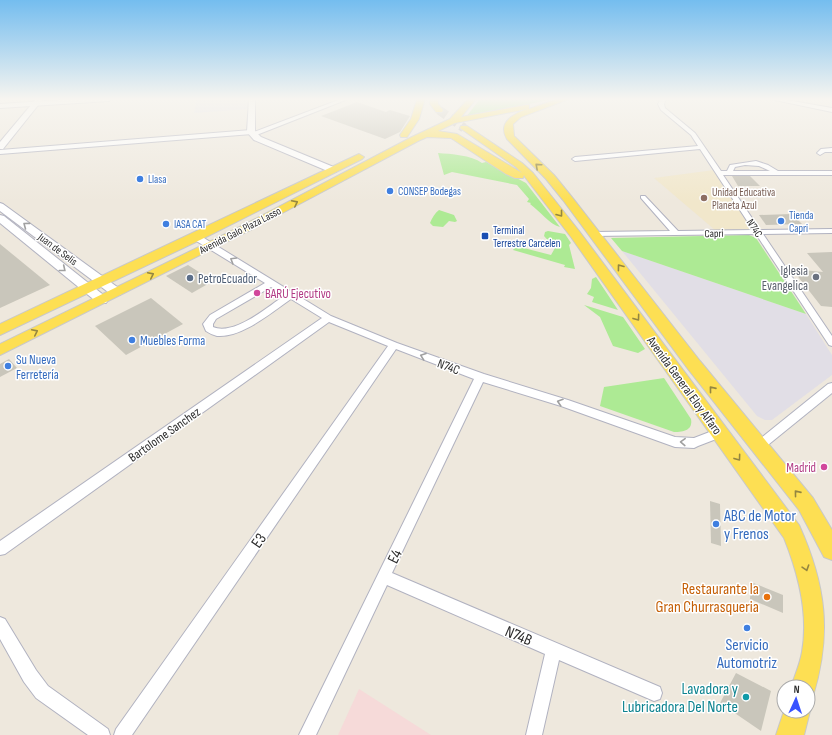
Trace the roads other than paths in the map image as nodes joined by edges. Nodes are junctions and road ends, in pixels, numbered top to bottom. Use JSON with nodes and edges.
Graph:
{"nodes":[{"id":1,"x":12,"y":133,"type":"edge"},
{"id":2,"x":407,"y":133,"type":"edge"},
{"id":3,"x":429,"y":133,"type":"edge"},
{"id":4,"x":472,"y":133,"type":"tunnel mouth"},
{"id":5,"x":509,"y":133,"type":"edge"},
{"id":6,"x":692,"y":133,"type":"edge"},
{"id":7,"x":254,"y":134,"type":"joint"},
{"id":8,"x":404,"y":135,"type":"joint"},
{"id":9,"x":426,"y":135,"type":"junction"},
{"id":10,"x":391,"y":141,"type":"dead end"},
{"id":11,"x":0,"y":147,"type":"edge"},
{"id":12,"x":703,"y":148,"type":"junction"},
{"id":13,"x":832,"y":150,"type":"edge"},
{"id":14,"x":0,"y":152,"type":"edge"},
{"id":15,"x":820,"y":153,"type":"dead end"},
{"id":16,"x":365,"y":154,"type":"dead end"},
{"id":17,"x":575,"y":159,"type":"dead end"},
{"id":18,"x":336,"y":169,"type":"junction"},
{"id":19,"x":719,"y":173,"type":"junction"},
{"id":20,"x":729,"y":173,"type":"junction"},
{"id":21,"x":777,"y":173,"type":"junction"},
{"id":22,"x":832,"y":173,"type":"edge"},
{"id":23,"x":535,"y":184,"type":"junction"},
{"id":24,"x":643,"y":197,"type":"dead end"},
{"id":25,"x":0,"y":206,"type":"edge"},
{"id":26,"x":0,"y":218,"type":"edge"},
{"id":27,"x":832,"y":231,"type":"edge"},
{"id":28,"x":757,"y":232,"type":"junction"},
{"id":29,"x":595,"y":234,"type":"junction"},
{"id":30,"x":676,"y":234,"type":"junction"},
{"id":31,"x":196,"y":237,"type":"junction"},
{"id":32,"x":210,"y":246,"type":"junction"},
{"id":33,"x":102,"y":282,"type":"junction"},
{"id":34,"x":271,"y":283,"type":"junction"},
{"id":35,"x":88,"y":288,"type":"junction"},
{"id":36,"x":116,"y":292,"type":"junction"},
{"id":37,"x":291,"y":295,"type":"junction"},
{"id":38,"x":102,"y":300,"type":"junction"},
{"id":39,"x":328,"y":318,"type":"junction"},
{"id":40,"x":0,"y":330,"type":"edge"},
{"id":41,"x":832,"y":343,"type":"edge"},
{"id":42,"x":394,"y":345,"type":"junction"},
{"id":43,"x":0,"y":350,"type":"edge"},
{"id":44,"x":480,"y":377,"type":"junction"},
{"id":45,"x":832,"y":387,"type":"edge"},
{"id":46,"x":720,"y":433,"type":"junction"},
{"id":47,"x":759,"y":446,"type":"junction"},
{"id":48,"x":0,"y":549,"type":"edge"},
{"id":49,"x":832,"y":550,"type":"edge"},
{"id":50,"x":384,"y":577,"type":"junction"},
{"id":51,"x":0,"y":624,"type":"edge"},
{"id":52,"x":552,"y":649,"type":"junction"},
{"id":53,"x":806,"y":679,"type":"edge"},
{"id":54,"x":654,"y":693,"type":"dead end"},
{"id":55,"x":795,"y":719,"type":"edge"},
{"id":56,"x":102,"y":735,"type":"edge"},
{"id":57,"x":122,"y":735,"type":"edge"},
{"id":58,"x":307,"y":735,"type":"edge"},
{"id":59,"x":534,"y":735,"type":"edge"},
{"id":60,"x":790,"y":735,"type":"edge"}],
"edges":[{"from":1,"to":11,"type":"main road"},
{"from":2,"to":8,"type":"main road"},
{"from":3,"to":9,"type":"main road","name":"Avenida Galo Plaza Lasso"},
{"from":4,"to":23,"type":"main road","name":"Avenida General Eloy Alfaro"},
{"from":29,"to":5,"type":"main road","name":"Avenida General Eloy Alfaro","one_way":true},
{"from":6,"to":12,"type":"street","name":"N74C"},
{"from":7,"to":14,"type":"street"},
{"from":7,"to":18,"type":"street"},
{"from":8,"to":10,"type":"main road"},
{"from":9,"to":23,"type":"main road"},
{"from":32,"to":9,"type":"main road","name":"Avenida Galo Plaza Lasso","one_way":true},
{"from":12,"to":17,"type":"street"},
{"from":12,"to":19,"type":"street","name":"N74C"},
{"from":13,"to":15,"type":"street"},
{"from":16,"to":18,"type":"main road","name":"Avenida Galo Plaza Lasso"},
{"from":18,"to":31,"type":"main road","name":"Avenida Galo Plaza Lasso"},
{"from":19,"to":20,"type":"street"},
{"from":19,"to":28,"type":"street","name":"N74C"},
{"from":20,"to":21,"type":"street"},
{"from":20,"to":21,"type":"street"},
{"from":21,"to":22,"type":"street"},
{"from":23,"to":46,"type":"main road","name":"Avenida General Eloy Alfaro","one_way":true},
{"from":24,"to":30,"type":"street"},
{"from":33,"to":25,"type":"main road","name":"Juan de Selis","one_way":true},
{"from":26,"to":35,"type":"main road","name":"Juan de Selis","one_way":true},
{"from":27,"to":28,"type":"street","name":"Capri"},
{"from":28,"to":30,"type":"street","name":"Capri"},
{"from":28,"to":41,"type":"street","name":"N74C"},
{"from":29,"to":30,"type":"street","name":"Capri"},
{"from":47,"to":29,"type":"main road","name":"Avenida General Eloy Alfaro","one_way":true},
{"from":31,"to":32,"type":"street","name":"N74C"},
{"from":31,"to":33,"type":"main road","name":"Avenida Galo Plaza Lasso"},
{"from":34,"to":32,"type":"street","name":"N74C","one_way":true},
{"from":36,"to":32,"type":"main road","name":"Avenida Galo Plaza Lasso","one_way":true},
{"from":33,"to":35,"type":"main road","name":"Avenida Galo Plaza Lasso"},
{"from":33,"to":36,"type":"main road","name":"Juan de Selis"},
{"from":34,"to":37,"type":"street","name":"N74C"},
{"from":34,"to":37,"type":"street"},
{"from":35,"to":38,"type":"main road","name":"Juan de Selis"},
{"from":35,"to":40,"type":"main road","name":"Avenida Galo Plaza Lasso"},
{"from":36,"to":38,"type":"main road","name":"Avenida Galo Plaza Lasso"},
{"from":37,"to":39,"type":"street","name":"N74C"},
{"from":43,"to":38,"type":"main road","name":"Avenida Galo Plaza Lasso","one_way":true},
{"from":39,"to":42,"type":"street","name":"N74C"},
{"from":39,"to":48,"type":"street","name":"Bartolome Sanchez"},
{"from":44,"to":42,"type":"street","name":"N74C","one_way":true},
{"from":42,"to":57,"type":"street","name":"E3"},
{"from":46,"to":44,"type":"street","name":"N74C","one_way":true},
{"from":44,"to":50,"type":"street","name":"E4"},
{"from":45,"to":47,"type":"street"},
{"from":46,"to":53,"type":"main road","name":"Avenida General Eloy Alfaro","one_way":true},
{"from":49,"to":47,"type":"main road","name":"Avenida General Eloy Alfaro","one_way":true},
{"from":50,"to":52,"type":"street","name":"N74B"},
{"from":50,"to":58,"type":"street","name":"E4"},
{"from":51,"to":56,"type":"street"},
{"from":52,"to":54,"type":"street","name":"N74B"},
{"from":52,"to":59,"type":"street"},
{"from":55,"to":60,"type":"main road"}]}
